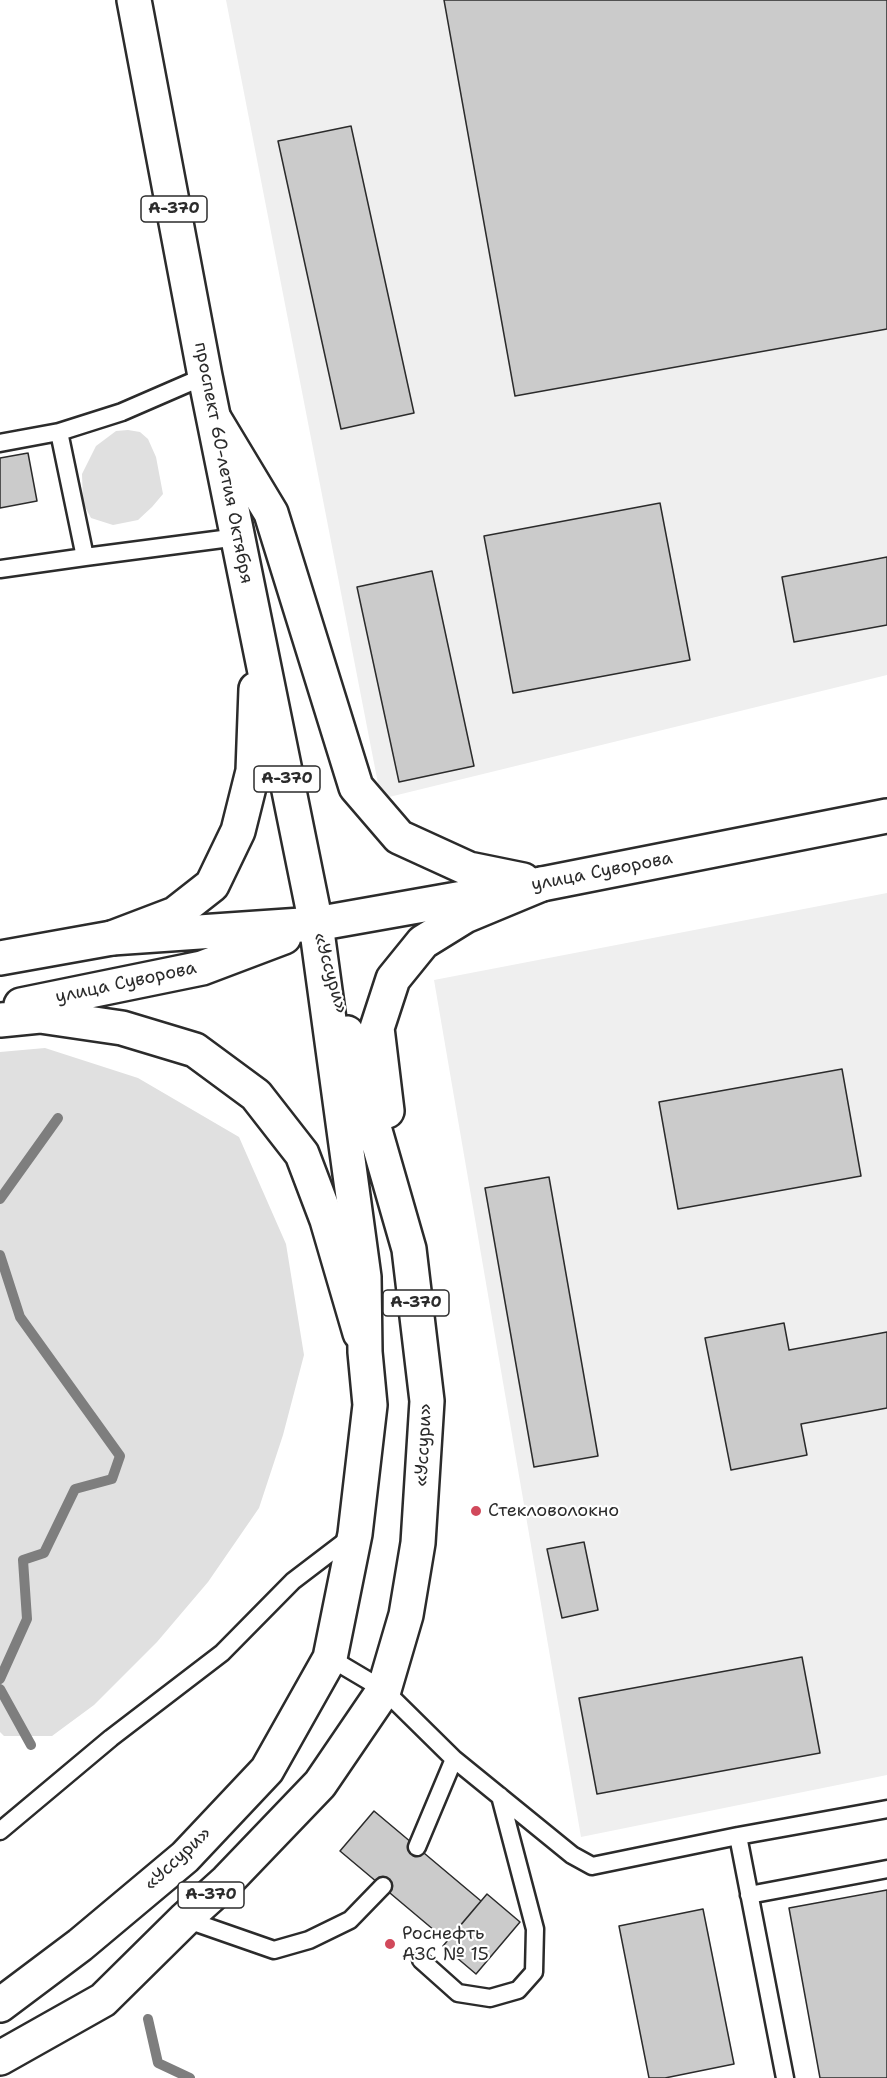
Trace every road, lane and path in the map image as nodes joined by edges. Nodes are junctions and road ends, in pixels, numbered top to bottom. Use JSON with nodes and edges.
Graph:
{"nodes":[{"id":1,"x":134,"y":0,"type":"edge"},
{"id":2,"x":206,"y":376,"type":"junction"},
{"id":3,"x":214,"y":417,"type":"junction"},
{"id":4,"x":59,"y":432,"type":"junction"},
{"id":5,"x":0,"y":443,"type":"edge"},
{"id":6,"x":238,"y":537,"type":"junction"},
{"id":7,"x":85,"y":558,"type":"junction"},
{"id":8,"x":0,"y":568,"type":"edge"},
{"id":9,"x":257,"y":633,"type":"junction"},
{"id":10,"x":887,"y":816,"type":"edge"},
{"id":11,"x":542,"y":884,"type":"junction"},
{"id":12,"x":316,"y":924,"type":"junction"},
{"id":13,"x":112,"y":938,"type":"junction"},
{"id":14,"x":0,"y":958,"type":"edge"},
{"id":15,"x":0,"y":1010,"type":"edge"},
{"id":16,"x":0,"y":1020,"type":"edge"},
{"id":17,"x":409,"y":1249,"type":"junction"},
{"id":18,"x":365,"y":1352,"type":"junction"},
{"id":19,"x":355,"y":1534,"type":"junction"},
{"id":20,"x":330,"y":1658,"type":"junction"},
{"id":21,"x":384,"y":1690,"type":"junction"},
{"id":22,"x":454,"y":1759,"type":"junction"},
{"id":23,"x":500,"y":1796,"type":"junction"},
{"id":24,"x":887,"y":1809,"type":"edge"},
{"id":25,"x":0,"y":1831,"type":"edge"},
{"id":26,"x":738,"y":1836,"type":"junction"},
{"id":27,"x":417,"y":1847,"type":"dead end"},
{"id":28,"x":887,"y":1869,"type":"edge"},
{"id":29,"x":383,"y":1886,"type":"dead end"},
{"id":30,"x":749,"y":1895,"type":"junction"},
{"id":31,"x":185,"y":1919,"type":"junction"},
{"id":32,"x":421,"y":1960,"type":"dead end"},
{"id":33,"x":0,"y":2005,"type":"edge"},
{"id":34,"x":0,"y":2058,"type":"edge"},
{"id":35,"x":785,"y":2078,"type":"edge"}],
"edges":[{"from":1,"to":2,"type":"main road","name":"проспект 60-летия Октября","number":"А-370"},
{"from":2,"to":3,"type":"main road","name":"проспект 60-летия Октября","number":"А-370"},
{"from":2,"to":4,"type":"lane"},
{"from":3,"to":6,"type":"main road","name":"проспект 60-летия Октября","number":"А-370"},
{"from":3,"to":11,"type":"main road"},
{"from":4,"to":5,"type":"lane"},
{"from":4,"to":7,"type":"lane"},
{"from":6,"to":7,"type":"lane"},
{"from":6,"to":9,"type":"main road","name":"проспект 60-летия Октября","number":"А-370"},
{"from":7,"to":8,"type":"lane"},
{"from":9,"to":12,"type":"main road","name":"проспект 60-летия Октября","number":"А-370"},
{"from":9,"to":13,"type":"main road"},
{"from":10,"to":11,"type":"main road","name":"улица Суворова"},
{"from":11,"to":12,"type":"main road","name":"улица Суворова"},
{"from":11,"to":17,"type":"main road"},
{"from":12,"to":13,"type":"main road","name":"улица Суворова"},
{"from":12,"to":15,"type":"main road","name":"улица Суворова"},
{"from":12,"to":17,"type":"main road","name":"«Уссури»","number":"А-370"},
{"from":12,"to":18,"type":"main road","name":"«Уссури»","number":"А-370"},
{"from":13,"to":14,"type":"main road","name":"улица Суворова"},
{"from":16,"to":18,"type":"main road"},
{"from":17,"to":21,"type":"main road","name":"«Уссури»","number":"А-370"},
{"from":18,"to":19,"type":"main road","name":"«Уссури»","number":"А-370"},
{"from":19,"to":20,"type":"main road","name":"«Уссури»","number":"А-370"},
{"from":19,"to":25,"type":"lane"},
{"from":20,"to":21,"type":"lane"},
{"from":20,"to":33,"type":"main road","name":"«Уссури»","number":"А-370"},
{"from":21,"to":22,"type":"lane"},
{"from":21,"to":31,"type":"main road","name":"«Уссури»","number":"А-370"},
{"from":22,"to":23,"type":"lane"},
{"from":22,"to":27,"type":"lane"},
{"from":23,"to":26,"type":"lane"},
{"from":23,"to":32,"type":"lane"},
{"from":24,"to":26,"type":"lane"},
{"from":26,"to":30,"type":"lane"},
{"from":28,"to":30,"type":"lane"},
{"from":29,"to":31,"type":"lane"},
{"from":30,"to":35,"type":"lane"},
{"from":31,"to":34,"type":"main road","name":"«Уссури»","number":"А-370"}]}
